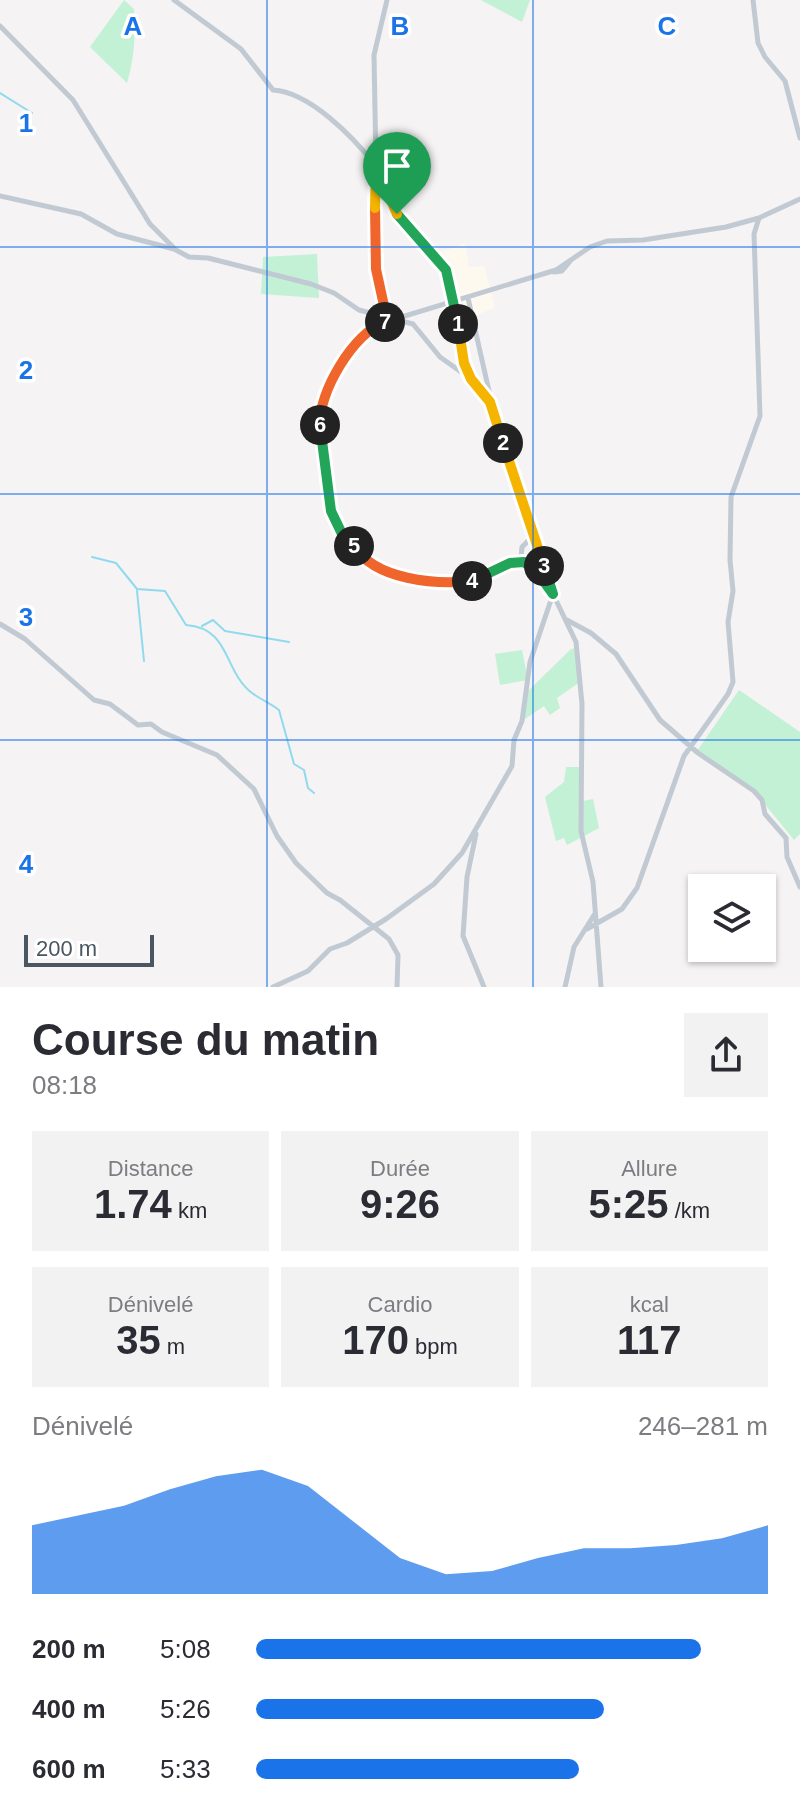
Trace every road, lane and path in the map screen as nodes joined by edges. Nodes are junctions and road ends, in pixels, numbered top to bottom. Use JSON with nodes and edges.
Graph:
{"nodes":[{"id":1,"x":174,"y":0,"type":"edge"},
{"id":2,"x":387,"y":0,"type":"edge"},
{"id":3,"x":753,"y":0,"type":"edge"},
{"id":4,"x":0,"y":26,"type":"edge"},
{"id":5,"x":800,"y":138,"type":"edge"},
{"id":6,"x":376,"y":166,"type":"junction"},
{"id":7,"x":0,"y":196,"type":"edge"},
{"id":8,"x":800,"y":199,"type":"edge"},
{"id":9,"x":759,"y":218,"type":"junction"},
{"id":10,"x":174,"y":249,"type":"junction"},
{"id":11,"x":468,"y":298,"type":"junction"},
{"id":12,"x":453,"y":303,"type":"junction"},
{"id":13,"x":386,"y":315,"type":"junction"},
{"id":14,"x":396,"y":319,"type":"junction"},
{"id":15,"x":471,"y":379,"type":"junction"},
{"id":16,"x":490,"y":402,"type":"junction"},
{"id":17,"x":534,"y":535,"type":"junction"},
{"id":18,"x":524,"y":562,"type":"junction"},
{"id":19,"x":553,"y":594,"type":"junction"},
{"id":20,"x":565,"y":618,"type":"junction"},
{"id":21,"x":0,"y":624,"type":"edge"},
{"id":22,"x":691,"y":745,"type":"junction"},
{"id":23,"x":477,"y":828,"type":"junction"},
{"id":24,"x":800,"y":887,"type":"edge"},
{"id":25,"x":595,"y":908,"type":"junction"},
{"id":26,"x":597,"y":923,"type":"junction"},
{"id":27,"x":372,"y":926,"type":"junction"},
{"id":28,"x":587,"y":929,"type":"junction"},
{"id":29,"x":273,"y":987,"type":"edge"},
{"id":30,"x":397,"y":987,"type":"edge"},
{"id":31,"x":484,"y":987,"type":"edge"},
{"id":32,"x":565,"y":987,"type":"edge"},
{"id":33,"x":601,"y":987,"type":"edge"}],
"edges":[{"from":1,"to":6,"type":"street"},
{"from":2,"to":6,"type":"street"},
{"from":3,"to":5,"type":"street"},
{"from":4,"to":10,"type":"street"},
{"from":6,"to":12,"type":"street"},
{"from":6,"to":13,"type":"street"},
{"from":7,"to":10,"type":"street"},
{"from":8,"to":9,"type":"street"},
{"from":9,"to":11,"type":"street"},
{"from":9,"to":22,"type":"street"},
{"from":10,"to":13,"type":"street"},
{"from":11,"to":12,"type":"street"},
{"from":11,"to":16,"type":"street"},
{"from":12,"to":14,"type":"street"},
{"from":12,"to":15,"type":"street"},
{"from":13,"to":14,"type":"street"},
{"from":14,"to":15,"type":"street"},
{"from":14,"to":18,"type":"street"},
{"from":15,"to":16,"type":"street"},
{"from":16,"to":17,"type":"street"},
{"from":17,"to":18,"type":"street"},
{"from":17,"to":19,"type":"street"},
{"from":18,"to":19,"type":"street"},
{"from":19,"to":20,"type":"street"},
{"from":19,"to":23,"type":"street"},
{"from":20,"to":22,"type":"street"},
{"from":20,"to":25,"type":"street"},
{"from":21,"to":27,"type":"street"},
{"from":22,"to":24,"type":"street"},
{"from":22,"to":26,"type":"street"},
{"from":23,"to":27,"type":"street"},
{"from":23,"to":31,"type":"street"},
{"from":25,"to":26,"type":"street"},
{"from":25,"to":28,"type":"street"},
{"from":26,"to":28,"type":"street"},
{"from":26,"to":33,"type":"street"},
{"from":27,"to":29,"type":"street"},
{"from":27,"to":30,"type":"street"},
{"from":28,"to":32,"type":"street"}]}
